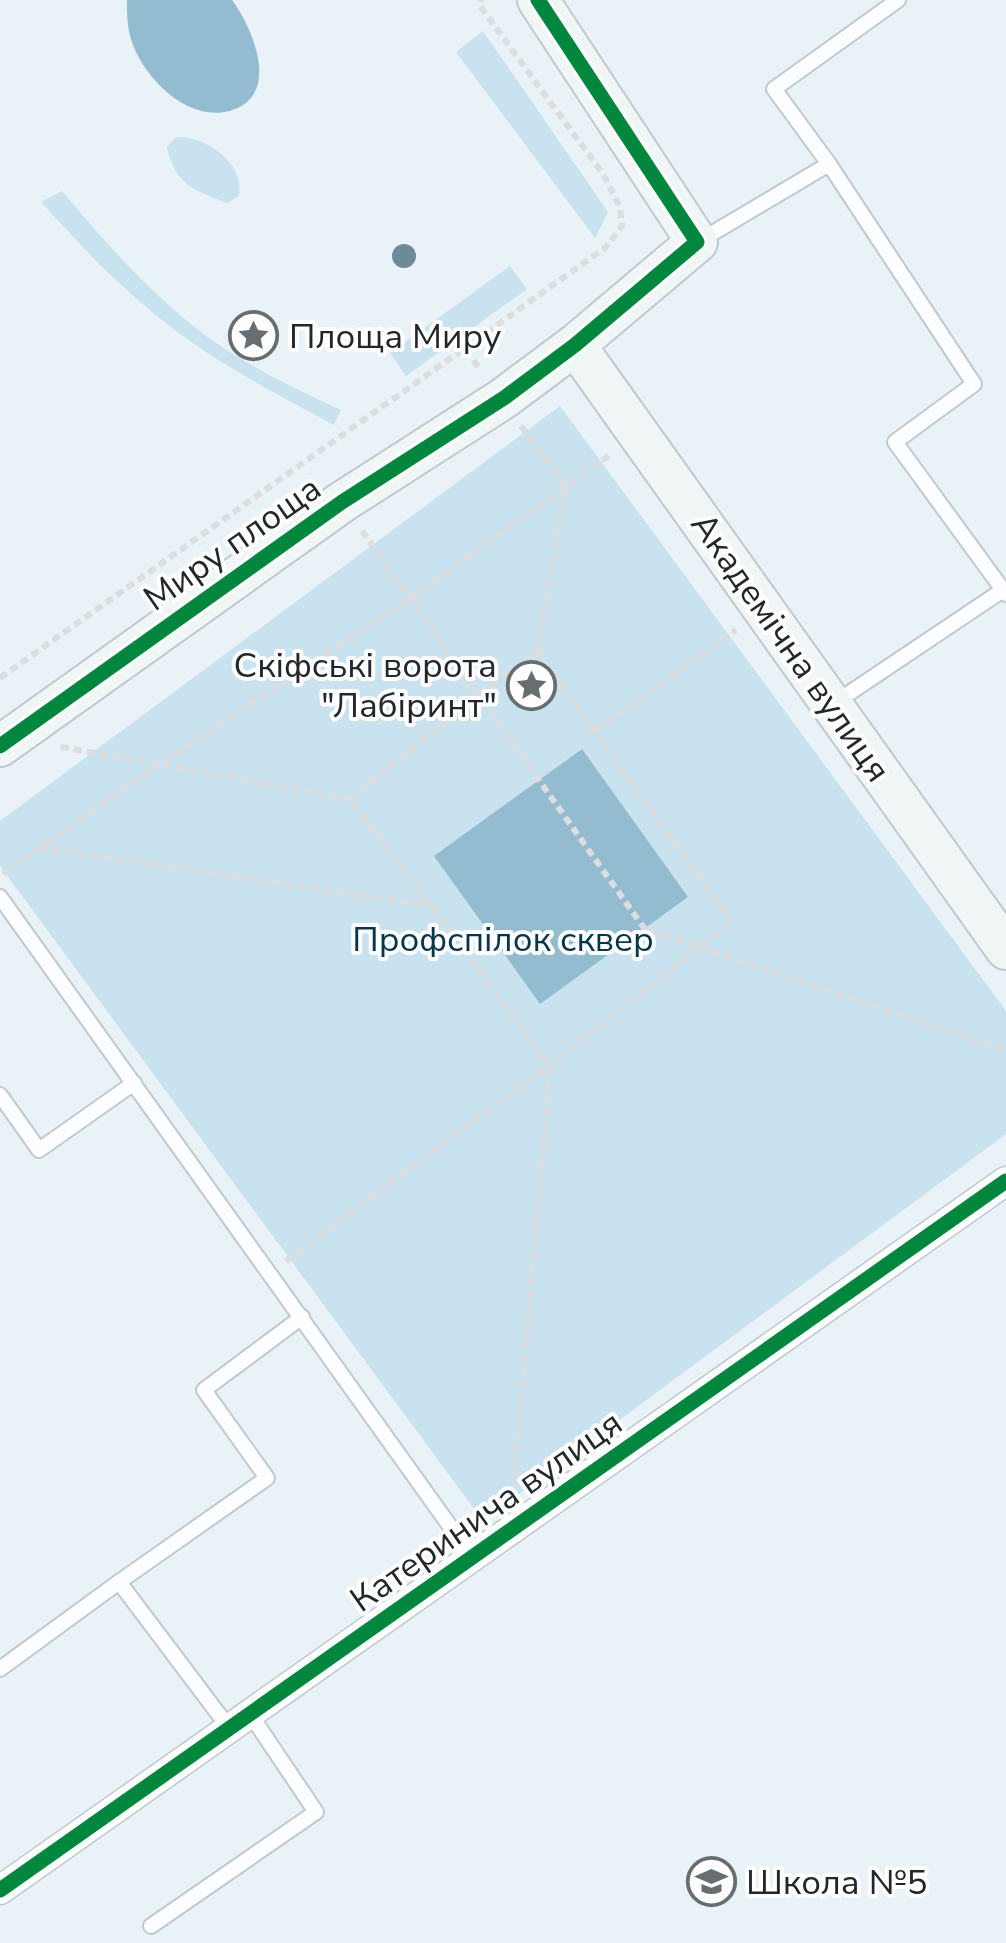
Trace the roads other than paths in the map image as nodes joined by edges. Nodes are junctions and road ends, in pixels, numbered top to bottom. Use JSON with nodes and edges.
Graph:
{"nodes":[{"id":1,"x":538,"y":0,"type":"edge"},
{"id":2,"x":898,"y":0,"type":"edge"},
{"id":3,"x":829,"y":164,"type":"junction"},
{"id":4,"x":698,"y":242,"type":"junction"},
{"id":5,"x":575,"y":345,"type":"junction"},
{"id":6,"x":1004,"y":592,"type":"edge"},
{"id":7,"x":832,"y":705,"type":"junction"},
{"id":8,"x":6,"y":742,"type":"edge"},
{"id":9,"x":0,"y":896,"type":"edge"},
{"id":10,"x":1006,"y":949,"type":"edge"},
{"id":11,"x":134,"y":1083,"type":"junction"},
{"id":12,"x":0,"y":1095,"type":"edge"},
{"id":13,"x":1006,"y":1180,"type":"edge"},
{"id":14,"x":302,"y":1317,"type":"junction"},
{"id":15,"x":472,"y":1557,"type":"junction"},
{"id":16,"x":119,"y":1582,"type":"junction"},
{"id":17,"x":0,"y":1669,"type":"edge"},
{"id":18,"x":240,"y":1721,"type":"junction"},
{"id":19,"x":0,"y":1890,"type":"edge"},
{"id":20,"x":151,"y":1926,"type":"dead end"}],
"edges":[{"from":1,"to":4,"type":"street"},
{"from":2,"to":3,"type":"lane"},
{"from":3,"to":4,"type":"lane"},
{"from":3,"to":6,"type":"lane"},
{"from":4,"to":5,"type":"street","name":"Миру площа"},
{"from":5,"to":7,"type":"street","name":"Академічна вулиця"},
{"from":5,"to":8,"type":"street","name":"Миру площа"},
{"from":6,"to":7,"type":"lane"},
{"from":7,"to":10,"type":"street","name":"Академічна вулиця"},
{"from":9,"to":11,"type":"lane"},
{"from":11,"to":12,"type":"lane"},
{"from":11,"to":14,"type":"lane"},
{"from":13,"to":15,"type":"street","name":"Катеринича вулиця"},
{"from":14,"to":15,"type":"lane"},
{"from":14,"to":16,"type":"lane"},
{"from":15,"to":18,"type":"street","name":"Катеринича вулиця"},
{"from":16,"to":17,"type":"lane"},
{"from":16,"to":18,"type":"lane"},
{"from":18,"to":19,"type":"street","name":"Катеринича вулиця"},
{"from":18,"to":20,"type":"lane"}]}
